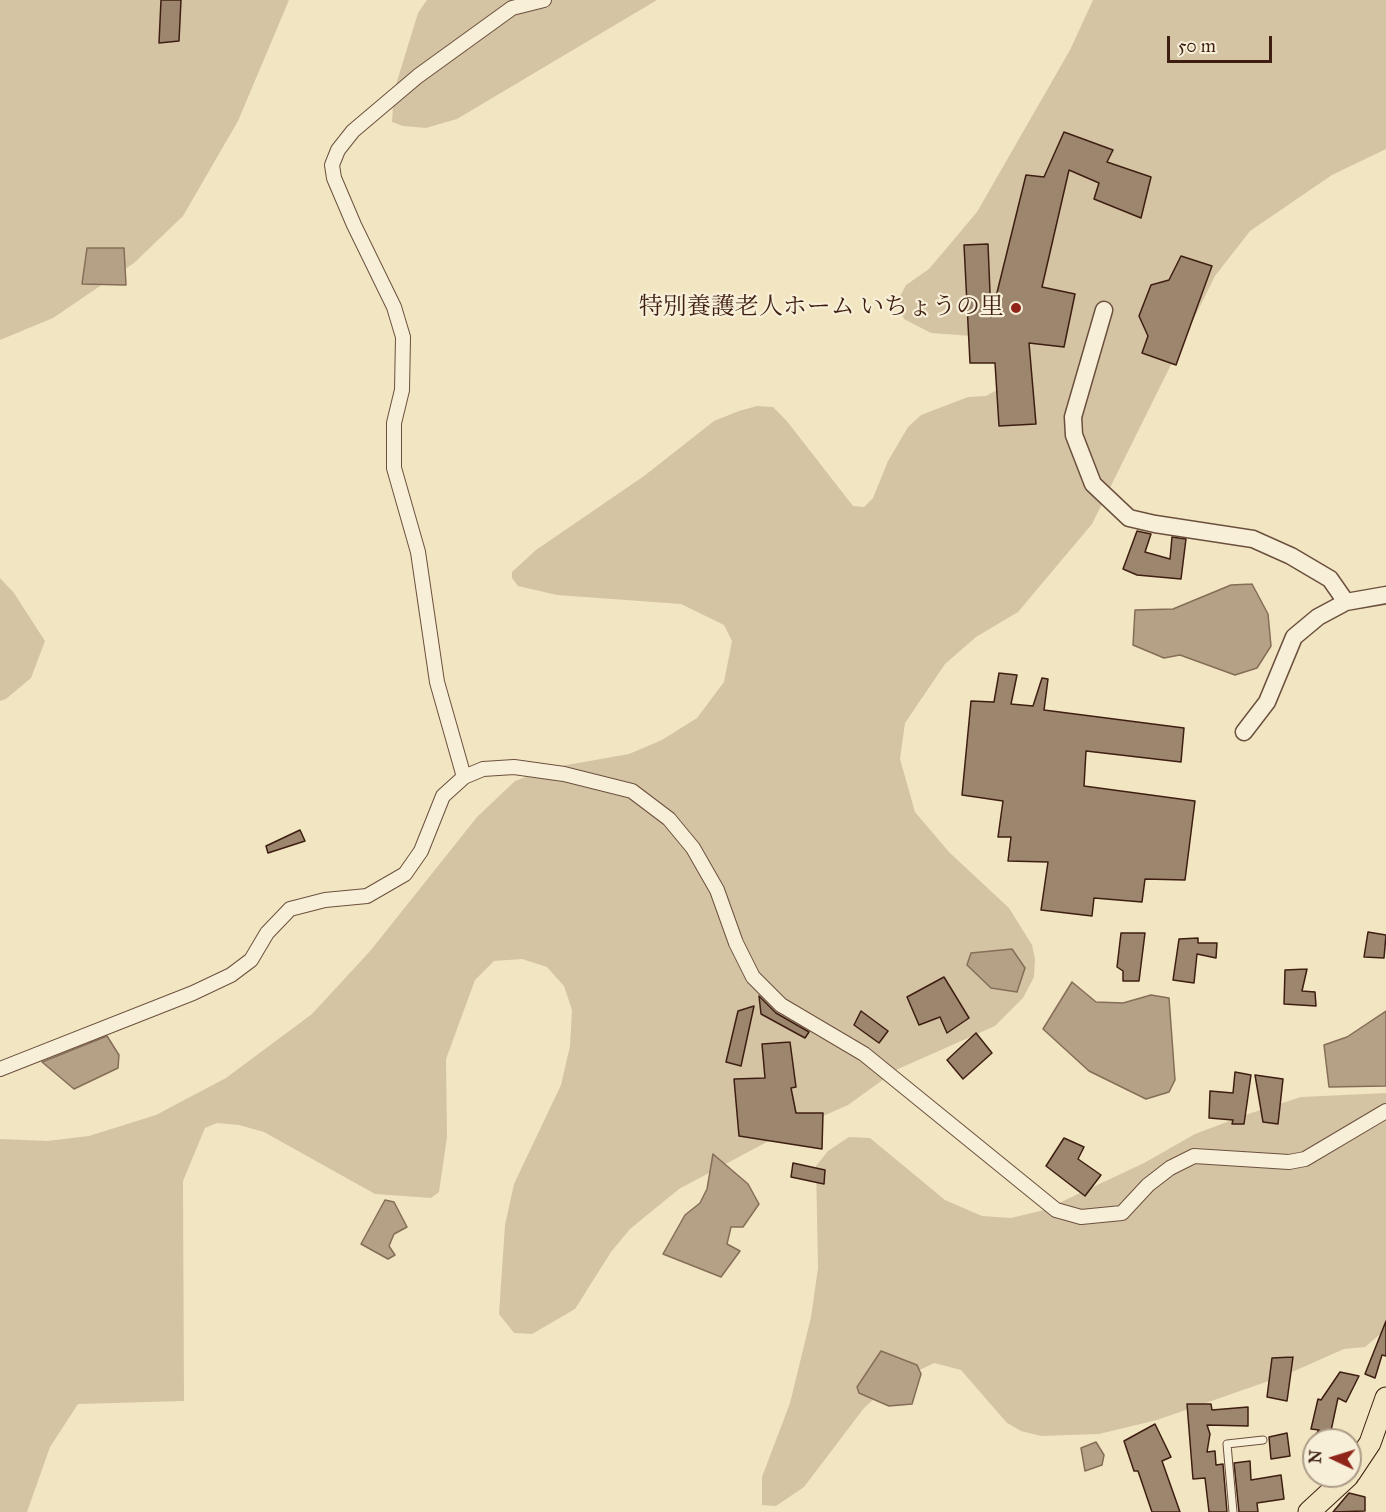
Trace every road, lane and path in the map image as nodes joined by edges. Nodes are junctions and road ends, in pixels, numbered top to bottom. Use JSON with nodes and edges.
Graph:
{"nodes":[{"id":1,"x":544,"y":0,"type":"edge"},
{"id":2,"x":1104,"y":310,"type":"dead end"},
{"id":3,"x":1386,"y":595,"type":"edge"},
{"id":4,"x":1346,"y":602,"type":"junction"},
{"id":5,"x":1244,"y":732,"type":"dead end"},
{"id":6,"x":464,"y":777,"type":"junction"},
{"id":7,"x":0,"y":1069,"type":"edge"},
{"id":8,"x":1386,"y":1111,"type":"edge"},
{"id":9,"x":1386,"y":1398,"type":"edge"},
{"id":10,"x":1263,"y":1440,"type":"dead end"},
{"id":11,"x":1362,"y":1455,"type":"edge"},
{"id":12,"x":1334,"y":1488,"type":"edge"},
{"id":13,"x":1233,"y":1512,"type":"edge"},
{"id":14,"x":1309,"y":1512,"type":"edge"}],
"edges":[{"from":1,"to":6,"type":"street"},
{"from":2,"to":4,"type":"street"},
{"from":3,"to":4,"type":"street"},
{"from":4,"to":5,"type":"street"},
{"from":6,"to":7,"type":"street"},
{"from":6,"to":8,"type":"street"},
{"from":9,"to":11,"type":"main road"},
{"from":10,"to":13,"type":"lane"},
{"from":12,"to":14,"type":"main road"}]}
